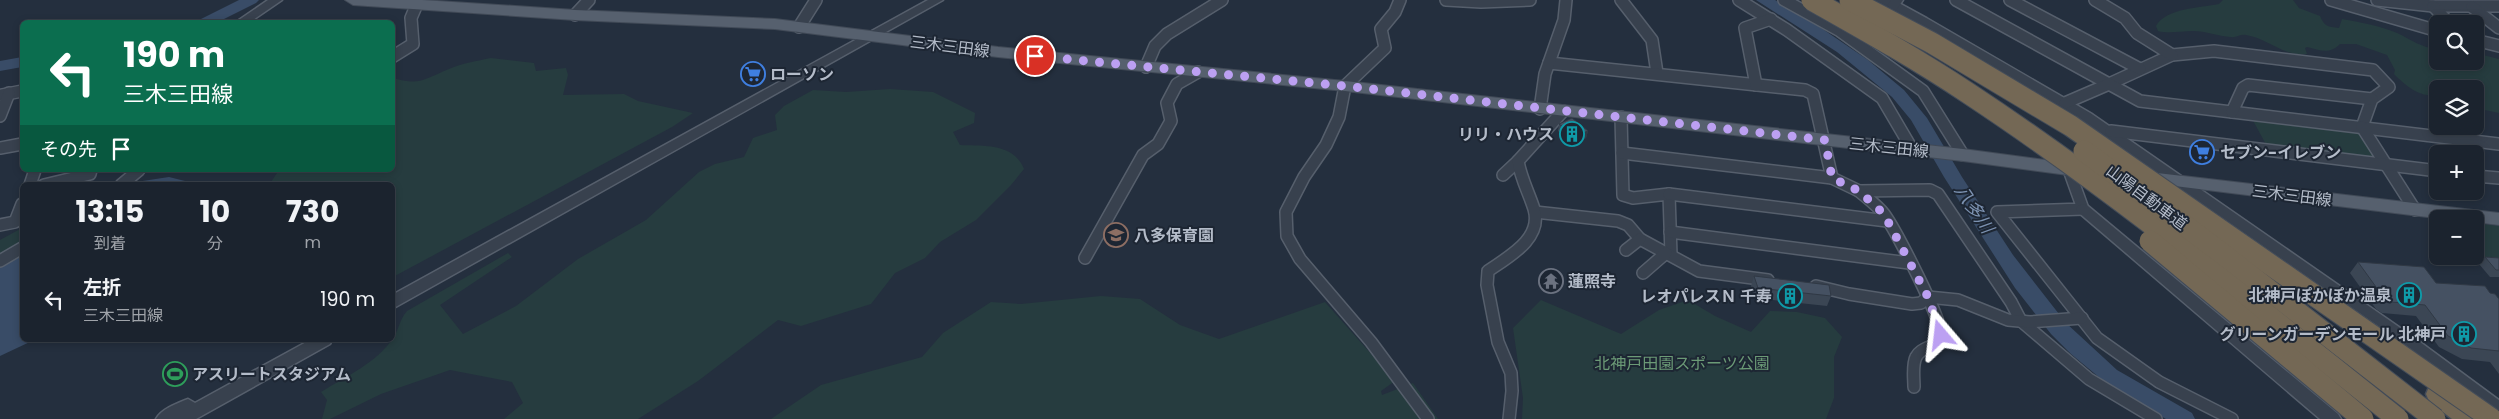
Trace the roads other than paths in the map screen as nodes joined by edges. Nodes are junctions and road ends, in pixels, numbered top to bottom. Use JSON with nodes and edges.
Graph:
{"nodes":[{"id":1,"x":276,"y":0,"type":"edge"},
{"id":2,"x":353,"y":0,"type":"edge"},
{"id":3,"x":589,"y":0,"type":"edge"},
{"id":4,"x":816,"y":0,"type":"edge"},
{"id":5,"x":926,"y":0,"type":"edge"},
{"id":6,"x":937,"y":0,"type":"edge"},
{"id":7,"x":1222,"y":0,"type":"edge"},
{"id":8,"x":1400,"y":0,"type":"edge"},
{"id":9,"x":1446,"y":0,"type":"edge"},
{"id":10,"x":1530,"y":0,"type":"edge"},
{"id":11,"x":1566,"y":0,"type":"edge"},
{"id":12,"x":1622,"y":0,"type":"edge"},
{"id":13,"x":1739,"y":0,"type":"edge"},
{"id":14,"x":1784,"y":0,"type":"edge"},
{"id":15,"x":1806,"y":0,"type":"edge"},
{"id":16,"x":1812,"y":0,"type":"edge"},
{"id":17,"x":1842,"y":0,"type":"edge"},
{"id":18,"x":1850,"y":0,"type":"edge"},
{"id":19,"x":1873,"y":0,"type":"edge"},
{"id":20,"x":1956,"y":0,"type":"edge"},
{"id":21,"x":2010,"y":0,"type":"edge"},
{"id":22,"x":2096,"y":0,"type":"edge"},
{"id":23,"x":2331,"y":0,"type":"edge"},
{"id":24,"x":2377,"y":0,"type":"edge"},
{"id":25,"x":1895,"y":3,"type":"edge"},
{"id":26,"x":418,"y":4,"type":"junction"},
{"id":27,"x":2433,"y":6,"type":"junction"},
{"id":28,"x":2499,"y":6,"type":"edge"},
{"id":29,"x":2472,"y":7,"type":"junction"},
{"id":30,"x":575,"y":15,"type":"junction"},
{"id":31,"x":2442,"y":15,"type":"edge"},
{"id":32,"x":1771,"y":19,"type":"junction"},
{"id":33,"x":245,"y":20,"type":"edge"},
{"id":34,"x":799,"y":27,"type":"junction"},
{"id":35,"x":2429,"y":28,"type":"edge"},
{"id":36,"x":2499,"y":28,"type":"edge"},
{"id":37,"x":1840,"y":31,"type":"junction"},
{"id":38,"x":868,"y":36,"type":"junction"},
{"id":39,"x":2484,"y":42,"type":"edge"},
{"id":40,"x":2499,"y":46,"type":"edge"},
{"id":41,"x":395,"y":55,"type":"edge"},
{"id":42,"x":2172,"y":55,"type":"junction"},
{"id":43,"x":1549,"y":63,"type":"junction"},
{"id":44,"x":1146,"y":67,"type":"junction"},
{"id":45,"x":2140,"y":69,"type":"junction"},
{"id":46,"x":1198,"y":72,"type":"junction"},
{"id":47,"x":1657,"y":73,"type":"junction"},
{"id":48,"x":1756,"y":84,"type":"junction"},
{"id":49,"x":2110,"y":84,"type":"junction"},
{"id":50,"x":1345,"y":86,"type":"junction"},
{"id":51,"x":20,"y":91,"type":"edge"},
{"id":52,"x":4,"y":94,"type":"edge"},
{"id":53,"x":2372,"y":99,"type":"junction"},
{"id":54,"x":2065,"y":103,"type":"junction"},
{"id":55,"x":1540,"y":109,"type":"junction"},
{"id":56,"x":1563,"y":111,"type":"junction"},
{"id":57,"x":2232,"y":112,"type":"junction"},
{"id":58,"x":0,"y":116,"type":"edge"},
{"id":59,"x":1621,"y":117,"type":"junction"},
{"id":60,"x":2362,"y":126,"type":"junction"},
{"id":61,"x":2107,"y":131,"type":"junction"},
{"id":62,"x":1825,"y":140,"type":"junction"},
{"id":63,"x":20,"y":144,"type":"edge"},
{"id":64,"x":2499,"y":144,"type":"edge"},
{"id":65,"x":0,"y":148,"type":"edge"},
{"id":66,"x":1914,"y":150,"type":"junction"},
{"id":67,"x":1622,"y":153,"type":"junction"},
{"id":68,"x":1960,"y":154,"type":"junction"},
{"id":69,"x":1518,"y":161,"type":"junction"},
{"id":70,"x":2384,"y":164,"type":"junction"},
{"id":71,"x":2070,"y":170,"type":"junction"},
{"id":72,"x":2429,"y":170,"type":"edge"},
{"id":73,"x":90,"y":172,"type":"edge"},
{"id":74,"x":137,"y":172,"type":"edge"},
{"id":75,"x":1503,"y":175,"type":"dead end"},
{"id":76,"x":2484,"y":177,"type":"edge"},
{"id":77,"x":1832,"y":178,"type":"junction"},
{"id":78,"x":2499,"y":178,"type":"edge"},
{"id":79,"x":57,"y":182,"type":"edge"},
{"id":80,"x":125,"y":182,"type":"edge"},
{"id":81,"x":2180,"y":190,"type":"junction"},
{"id":82,"x":1859,"y":191,"type":"junction"},
{"id":83,"x":1669,"y":194,"type":"junction"},
{"id":84,"x":20,"y":209,"type":"edge"},
{"id":85,"x":2083,"y":209,"type":"junction"},
{"id":86,"x":2415,"y":210,"type":"junction"},
{"id":87,"x":1535,"y":212,"type":"junction"},
{"id":88,"x":2499,"y":219,"type":"edge"},
{"id":89,"x":1887,"y":221,"type":"junction"},
{"id":90,"x":0,"y":225,"type":"edge"},
{"id":91,"x":1670,"y":232,"type":"junction"},
{"id":92,"x":1640,"y":239,"type":"junction"},
{"id":93,"x":20,"y":249,"type":"edge"},
{"id":94,"x":1626,"y":250,"type":"dead end"},
{"id":95,"x":1669,"y":254,"type":"junction"},
{"id":96,"x":1085,"y":258,"type":"dead end"},
{"id":97,"x":0,"y":261,"type":"edge"},
{"id":98,"x":1910,"y":263,"type":"junction"},
{"id":99,"x":2303,"y":267,"type":"junction"},
{"id":100,"x":1642,"y":273,"type":"dead end"},
{"id":101,"x":1784,"y":282,"type":"edge"},
{"id":102,"x":1803,"y":284,"type":"edge"},
{"id":103,"x":395,"y":292,"type":"edge"},
{"id":104,"x":1928,"y":297,"type":"junction"},
{"id":105,"x":2190,"y":299,"type":"junction"},
{"id":106,"x":395,"y":301,"type":"edge"},
{"id":107,"x":2077,"y":318,"type":"junction"},
{"id":108,"x":2025,"y":322,"type":"junction"},
{"id":109,"x":304,"y":342,"type":"edge"},
{"id":110,"x":320,"y":342,"type":"edge"},
{"id":111,"x":1914,"y":387,"type":"dead end"},
{"id":112,"x":2499,"y":407,"type":"edge"},
{"id":113,"x":165,"y":419,"type":"edge"},
{"id":114,"x":180,"y":419,"type":"edge"},
{"id":115,"x":1428,"y":419,"type":"edge"},
{"id":116,"x":1509,"y":419,"type":"edge"},
{"id":117,"x":2156,"y":419,"type":"edge"},
{"id":118,"x":2232,"y":419,"type":"edge"},
{"id":119,"x":2332,"y":419,"type":"edge"},
{"id":120,"x":2363,"y":419,"type":"edge"},
{"id":121,"x":2398,"y":419,"type":"edge"},
{"id":122,"x":2435,"y":419,"type":"edge"},
{"id":123,"x":2469,"y":419,"type":"edge"},
{"id":124,"x":2492,"y":419,"type":"edge"}],
"edges":[{"from":1,"to":33,"type":"street"},
{"from":2,"to":26,"type":"main road","name":"三木三田線"},
{"from":3,"to":30,"type":"street"},
{"from":4,"to":34,"type":"street"},
{"from":5,"to":38,"type":"street"},
{"from":6,"to":38,"type":"street"},
{"from":7,"to":44,"type":"street"},
{"from":8,"to":50,"type":"street"},
{"from":9,"to":10,"type":"street"},
{"from":11,"to":43,"type":"street"},
{"from":12,"to":47,"type":"street"},
{"from":13,"to":32,"type":"street"},
{"from":14,"to":37,"type":"street"},
{"from":15,"to":120,"type":"highway","bridge":true},
{"from":16,"to":121,"type":"highway","name":"山陽自動車道","bridge":true},
{"from":17,"to":122,"type":"highway","name":"山陽自動車道","bridge":true},
{"from":18,"to":81,"type":"highway","bridge":true},
{"from":19,"to":25,"type":"street"},
{"from":20,"to":49,"type":"street"},
{"from":21,"to":45,"type":"street"},
{"from":22,"to":42,"type":"street"},
{"from":23,"to":35,"type":"street"},
{"from":24,"to":27,"type":"street"},
{"from":25,"to":37,"type":"street"},
{"from":25,"to":54,"type":"street"},
{"from":26,"to":30,"type":"main road","name":"三木三田線"},
{"from":26,"to":41,"type":"street"},
{"from":27,"to":29,"type":"street"},
{"from":27,"to":31,"type":"street"},
{"from":28,"to":29,"type":"street"},
{"from":29,"to":36,"type":"street"},
{"from":30,"to":34,"type":"main road","name":"三木三田線"},
{"from":32,"to":48,"type":"street"},
{"from":32,"to":66,"type":"street"},
{"from":34,"to":38,"type":"main road","name":"三木三田線"},
{"from":37,"to":68,"type":"street"},
{"from":38,"to":44,"type":"main road","name":"三木三田線"},
{"from":38,"to":103,"type":"street"},
{"from":38,"to":106,"type":"street"},
{"from":39,"to":40,"type":"street"},
{"from":42,"to":45,"type":"street"},
{"from":42,"to":53,"type":"street"},
{"from":43,"to":47,"type":"street"},
{"from":43,"to":55,"type":"street"},
{"from":44,"to":46,"type":"main road","name":"三木三田線"},
{"from":45,"to":49,"type":"street"},
{"from":46,"to":50,"type":"main road","name":"三木三田線"},
{"from":46,"to":96,"type":"street"},
{"from":47,"to":48,"type":"street"},
{"from":48,"to":62,"type":"street"},
{"from":49,"to":54,"type":"street"},
{"from":49,"to":57,"type":"street"},
{"from":50,"to":55,"type":"main road","name":"三木三田線"},
{"from":50,"to":115,"type":"street"},
{"from":51,"to":52,"type":"street"},
{"from":52,"to":58,"type":"street"},
{"from":53,"to":57,"type":"street"},
{"from":53,"to":60,"type":"street"},
{"from":54,"to":61,"type":"street"},
{"from":55,"to":56,"type":"main road","name":"三木三田線"},
{"from":56,"to":59,"type":"main road","name":"三木三田線"},
{"from":56,"to":69,"type":"street"},
{"from":57,"to":60,"type":"street"},
{"from":59,"to":62,"type":"main road","name":"三木三田線"},
{"from":59,"to":67,"type":"street"},
{"from":60,"to":64,"type":"street"},
{"from":60,"to":70,"type":"street"},
{"from":61,"to":70,"type":"street"},
{"from":61,"to":81,"type":"street"},
{"from":62,"to":66,"type":"main road","name":"三木三田線"},
{"from":62,"to":77,"type":"street"},
{"from":63,"to":65,"type":"street"},
{"from":66,"to":68,"type":"main road","name":"三木三田線"},
{"from":67,"to":77,"type":"street"},
{"from":67,"to":83,"type":"street"},
{"from":68,"to":71,"type":"main road","name":"三木三田線"},
{"from":69,"to":75,"type":"street"},
{"from":69,"to":87,"type":"street"},
{"from":70,"to":72,"type":"street"},
{"from":70,"to":86,"type":"street"},
{"from":71,"to":81,"type":"main road","name":"三木三田線"},
{"from":71,"to":85,"type":"street"},
{"from":73,"to":79,"type":"street"},
{"from":74,"to":80,"type":"street"},
{"from":76,"to":78,"type":"street"},
{"from":77,"to":82,"type":"street"},
{"from":81,"to":86,"type":"main road","name":"三木三田線"},
{"from":81,"to":99,"type":"street"},
{"from":81,"to":123,"type":"highway","bridge":true},
{"from":81,"to":124,"type":"highway","bridge":true},
{"from":82,"to":89,"type":"street"},
{"from":82,"to":108,"type":"street"},
{"from":83,"to":89,"type":"street"},
{"from":83,"to":91,"type":"street"},
{"from":84,"to":90,"type":"street"},
{"from":85,"to":105,"type":"street"},
{"from":85,"to":107,"type":"street"},
{"from":86,"to":88,"type":"main road","name":"三木三田線"},
{"from":87,"to":92,"type":"street"},
{"from":87,"to":116,"type":"street"},
{"from":89,"to":98,"type":"street"},
{"from":91,"to":95,"type":"street"},
{"from":91,"to":98,"type":"street"},
{"from":92,"to":94,"type":"street"},
{"from":92,"to":95,"type":"street"},
{"from":93,"to":97,"type":"street"},
{"from":95,"to":100,"type":"street"},
{"from":95,"to":101,"type":"street"},
{"from":98,"to":104,"type":"street"},
{"from":99,"to":105,"type":"street"},
{"from":99,"to":112,"type":"street"},
{"from":102,"to":104,"type":"street"},
{"from":104,"to":108,"type":"street"},
{"from":104,"to":111,"type":"street"},
{"from":105,"to":119,"type":"street"},
{"from":107,"to":108,"type":"street"},
{"from":107,"to":118,"type":"street"},
{"from":108,"to":117,"type":"street"},
{"from":109,"to":113,"type":"street"},
{"from":110,"to":114,"type":"street"}]}
